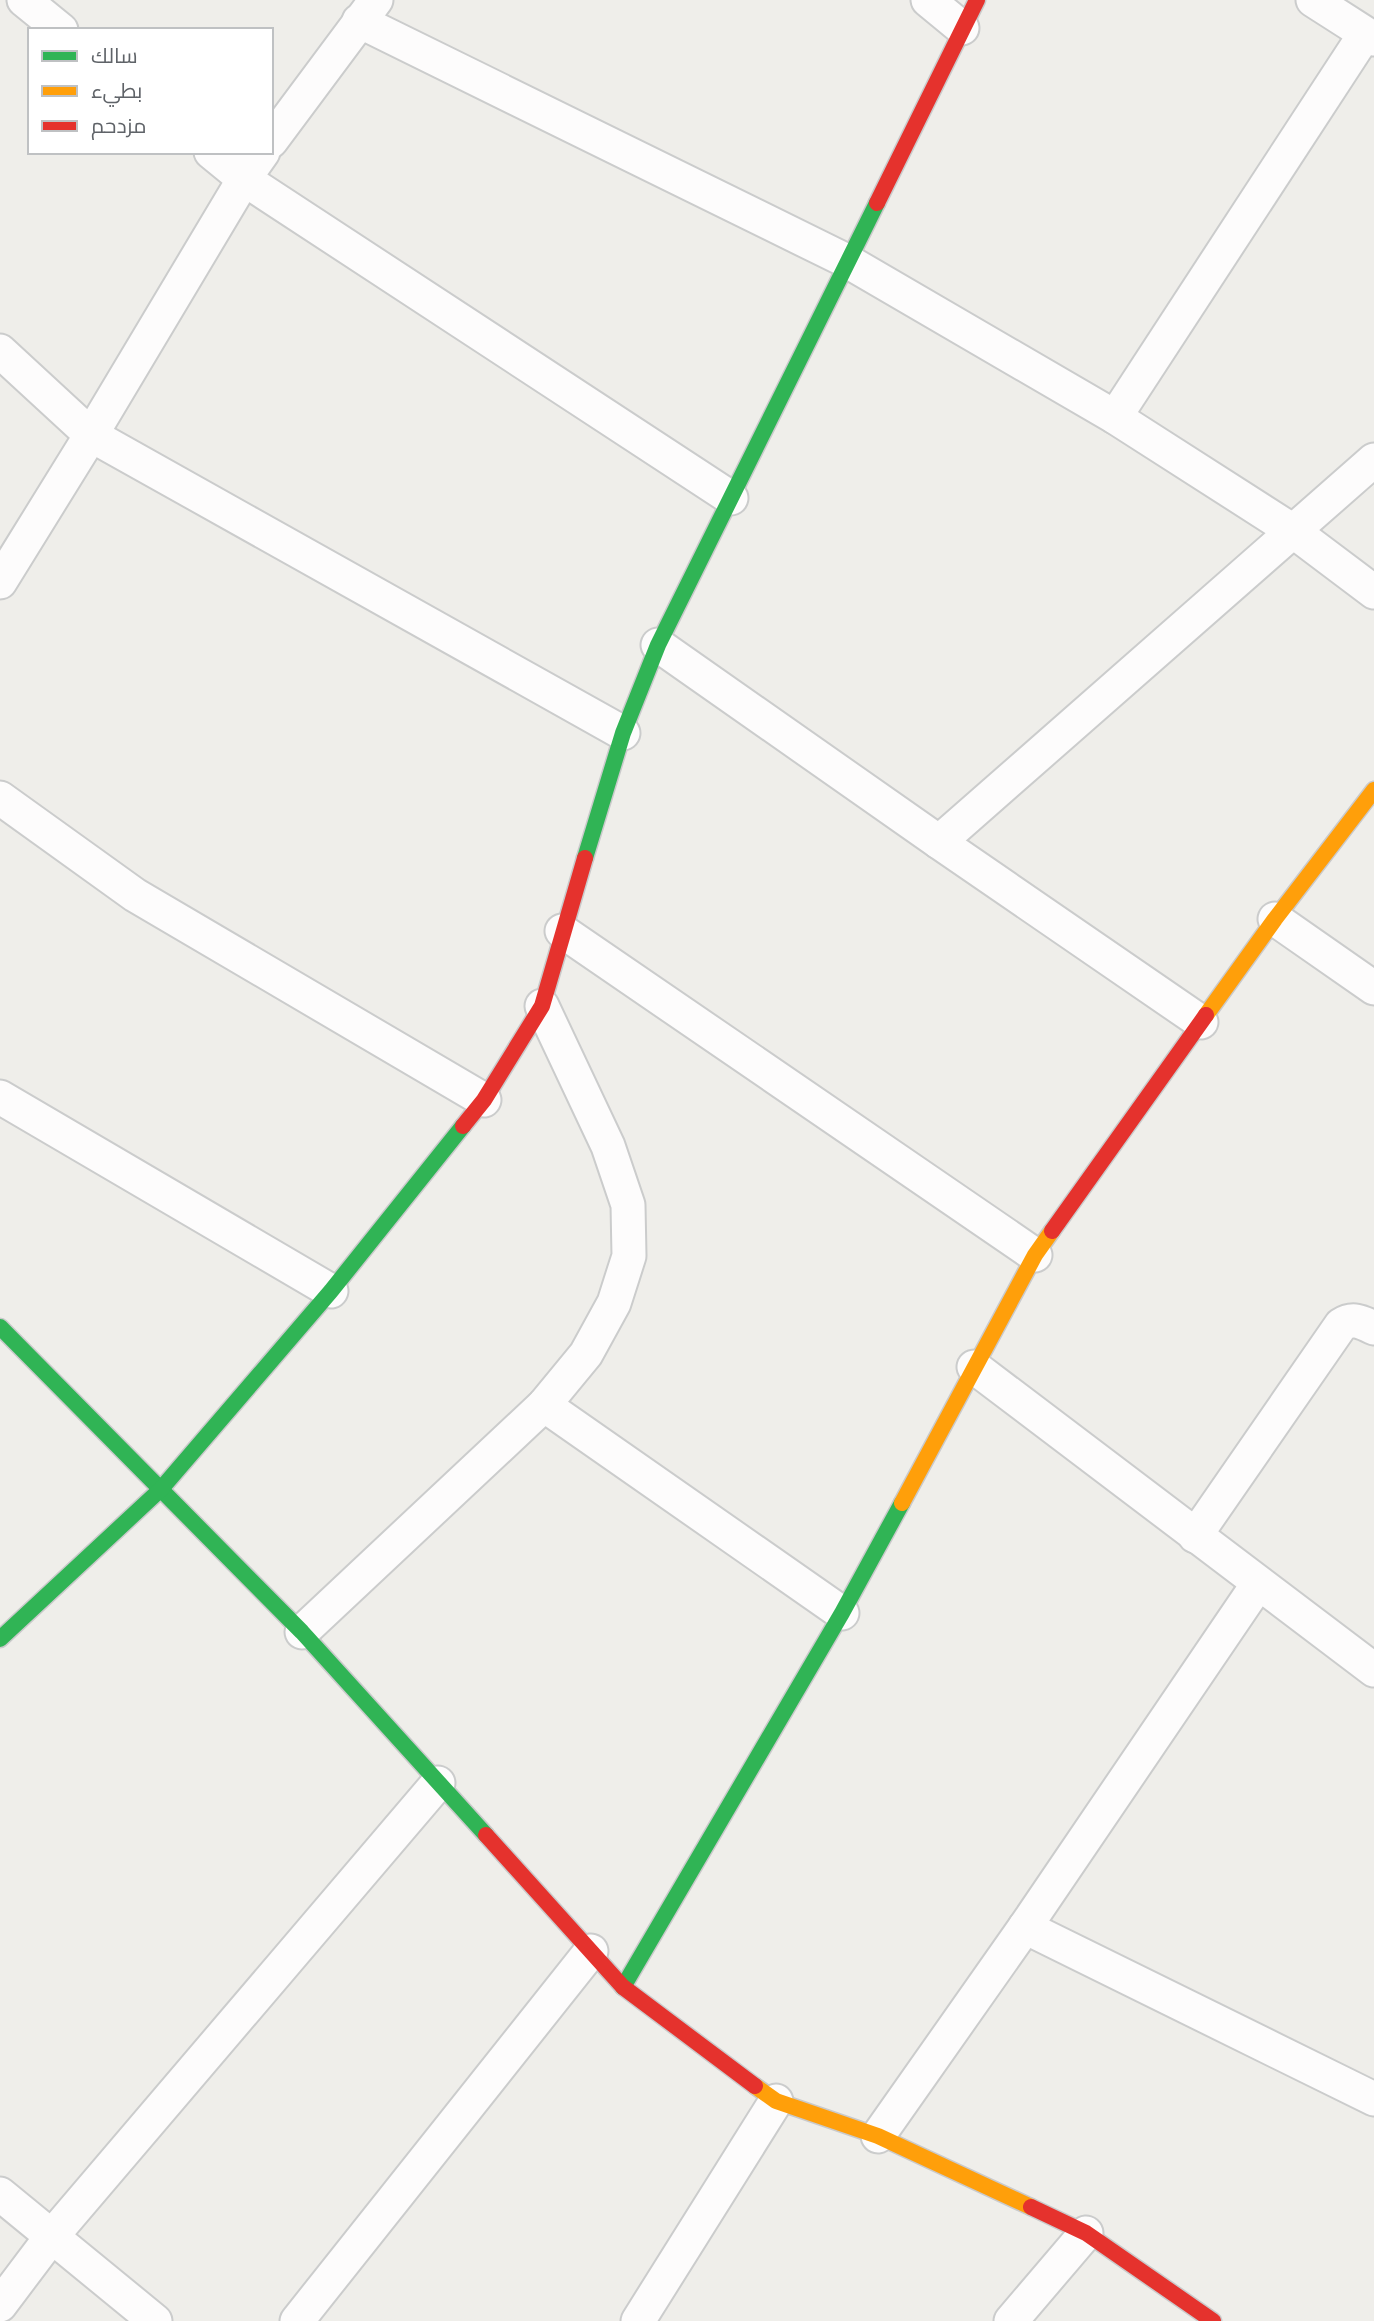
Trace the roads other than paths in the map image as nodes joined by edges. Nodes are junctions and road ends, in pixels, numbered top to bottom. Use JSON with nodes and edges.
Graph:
{"nodes":[{"id":1,"x":24,"y":0,"type":"edge"},
{"id":2,"x":928,"y":0,"type":"edge"},
{"id":3,"x":1313,"y":0,"type":"edge"},
{"id":4,"x":367,"y":11,"type":"edge"},
{"id":5,"x":969,"y":14,"type":"edge"},
{"id":6,"x":59,"y":28,"type":"edge"},
{"id":7,"x":1370,"y":36,"type":"edge"},
{"id":8,"x":273,"y":138,"type":"edge"},
{"id":9,"x":214,"y":154,"type":"edge"},
{"id":10,"x":262,"y":154,"type":"edge"},
{"id":11,"x":244,"y":178,"type":"junction"},
{"id":12,"x":847,"y":261,"type":"junction"},
{"id":13,"x":0,"y":351,"type":"edge"},
{"id":14,"x":1115,"y":417,"type":"junction"},
{"id":15,"x":91,"y":435,"type":"junction"},
{"id":16,"x":1374,"y":460,"type":"edge"},
{"id":17,"x":730,"y":498,"type":"junction"},
{"id":18,"x":1293,"y":531,"type":"junction"},
{"id":19,"x":0,"y":582,"type":"edge"},
{"id":20,"x":1374,"y":592,"type":"edge"},
{"id":21,"x":658,"y":645,"type":"junction"},
{"id":22,"x":623,"y":733,"type":"junction"},
{"id":23,"x":1374,"y":790,"type":"edge"},
{"id":24,"x":0,"y":799,"type":"edge"},
{"id":25,"x":939,"y":842,"type":"junction"},
{"id":26,"x":1275,"y":919,"type":"junction"},
{"id":27,"x":562,"y":931,"type":"junction"},
{"id":28,"x":1374,"y":988,"type":"edge"},
{"id":29,"x":542,"y":1006,"type":"junction"},
{"id":30,"x":1201,"y":1021,"type":"junction"},
{"id":31,"x":0,"y":1097,"type":"edge"},
{"id":32,"x":484,"y":1100,"type":"junction"},
{"id":33,"x":1035,"y":1255,"type":"junction"},
{"id":34,"x":331,"y":1291,"type":"junction"},
{"id":35,"x":0,"y":1327,"type":"edge"},
{"id":36,"x":1374,"y":1327,"type":"edge"},
{"id":37,"x":974,"y":1367,"type":"junction"},
{"id":38,"x":544,"y":1405,"type":"junction"},
{"id":39,"x":160,"y":1489,"type":"junction"},
{"id":40,"x":1195,"y":1536,"type":"junction"},
{"id":41,"x":1258,"y":1584,"type":"junction"},
{"id":42,"x":842,"y":1613,"type":"junction"},
{"id":43,"x":302,"y":1632,"type":"junction"},
{"id":44,"x":0,"y":1639,"type":"edge"},
{"id":45,"x":1374,"y":1670,"type":"edge"},
{"id":46,"x":438,"y":1783,"type":"junction"},
{"id":47,"x":1025,"y":1927,"type":"junction"},
{"id":48,"x":591,"y":1951,"type":"junction"},
{"id":49,"x":623,"y":1987,"type":"junction"},
{"id":50,"x":1374,"y":2099,"type":"edge"},
{"id":51,"x":776,"y":2101,"type":"junction"},
{"id":52,"x":878,"y":2136,"type":"junction"},
{"id":53,"x":0,"y":2194,"type":"edge"},
{"id":54,"x":1086,"y":2233,"type":"junction"},
{"id":55,"x":52,"y":2236,"type":"junction"},
{"id":56,"x":0,"y":2305,"type":"edge"},
{"id":57,"x":155,"y":2321,"type":"edge"},
{"id":58,"x":297,"y":2321,"type":"edge"},
{"id":59,"x":638,"y":2321,"type":"edge"},
{"id":60,"x":1011,"y":2321,"type":"edge"},
{"id":61,"x":1213,"y":2321,"type":"edge"}],
"edges":[{"from":1,"to":6,"type":"street"},
{"from":2,"to":5,"type":"street"},
{"from":3,"to":7,"type":"street"},
{"from":4,"to":8,"type":"street"},
{"from":4,"to":12,"type":"street"},
{"from":5,"to":12,"type":"street"},
{"from":7,"to":14,"type":"street"},
{"from":9,"to":11,"type":"street"},
{"from":10,"to":11,"type":"street"},
{"from":11,"to":15,"type":"street"},
{"from":11,"to":17,"type":"street"},
{"from":12,"to":14,"type":"street"},
{"from":12,"to":17,"type":"street"},
{"from":13,"to":15,"type":"street"},
{"from":14,"to":18,"type":"street"},
{"from":15,"to":19,"type":"street"},
{"from":15,"to":22,"type":"street"},
{"from":16,"to":18,"type":"street"},
{"from":17,"to":21,"type":"street"},
{"from":18,"to":20,"type":"street"},
{"from":18,"to":25,"type":"street"},
{"from":21,"to":22,"type":"street"},
{"from":21,"to":25,"type":"street"},
{"from":22,"to":27,"type":"street"},
{"from":23,"to":26,"type":"street"},
{"from":24,"to":32,"type":"street"},
{"from":25,"to":30,"type":"street"},
{"from":26,"to":28,"type":"street"},
{"from":26,"to":30,"type":"street"},
{"from":27,"to":29,"type":"street"},
{"from":27,"to":33,"type":"street"},
{"from":29,"to":32,"type":"street"},
{"from":29,"to":38,"type":"street"},
{"from":30,"to":33,"type":"street"},
{"from":31,"to":34,"type":"street"},
{"from":32,"to":34,"type":"street"},
{"from":33,"to":37,"type":"street"},
{"from":34,"to":39,"type":"street"},
{"from":35,"to":39,"type":"street"},
{"from":36,"to":40,"type":"street"},
{"from":37,"to":40,"type":"street"},
{"from":37,"to":42,"type":"street"},
{"from":38,"to":42,"type":"street"},
{"from":38,"to":43,"type":"street"},
{"from":39,"to":43,"type":"street"},
{"from":39,"to":44,"type":"street"},
{"from":40,"to":41,"type":"street"},
{"from":41,"to":45,"type":"street"},
{"from":41,"to":47,"type":"street"},
{"from":42,"to":49,"type":"street"},
{"from":43,"to":46,"type":"street"},
{"from":46,"to":48,"type":"street"},
{"from":46,"to":55,"type":"street"},
{"from":47,"to":50,"type":"street"},
{"from":47,"to":52,"type":"street"},
{"from":48,"to":49,"type":"street"},
{"from":48,"to":58,"type":"street"},
{"from":49,"to":51,"type":"street"},
{"from":51,"to":52,"type":"street"},
{"from":51,"to":59,"type":"street"},
{"from":52,"to":54,"type":"street"},
{"from":53,"to":55,"type":"street"},
{"from":54,"to":60,"type":"street"},
{"from":54,"to":61,"type":"street"},
{"from":55,"to":56,"type":"street"},
{"from":55,"to":57,"type":"street"}]}
